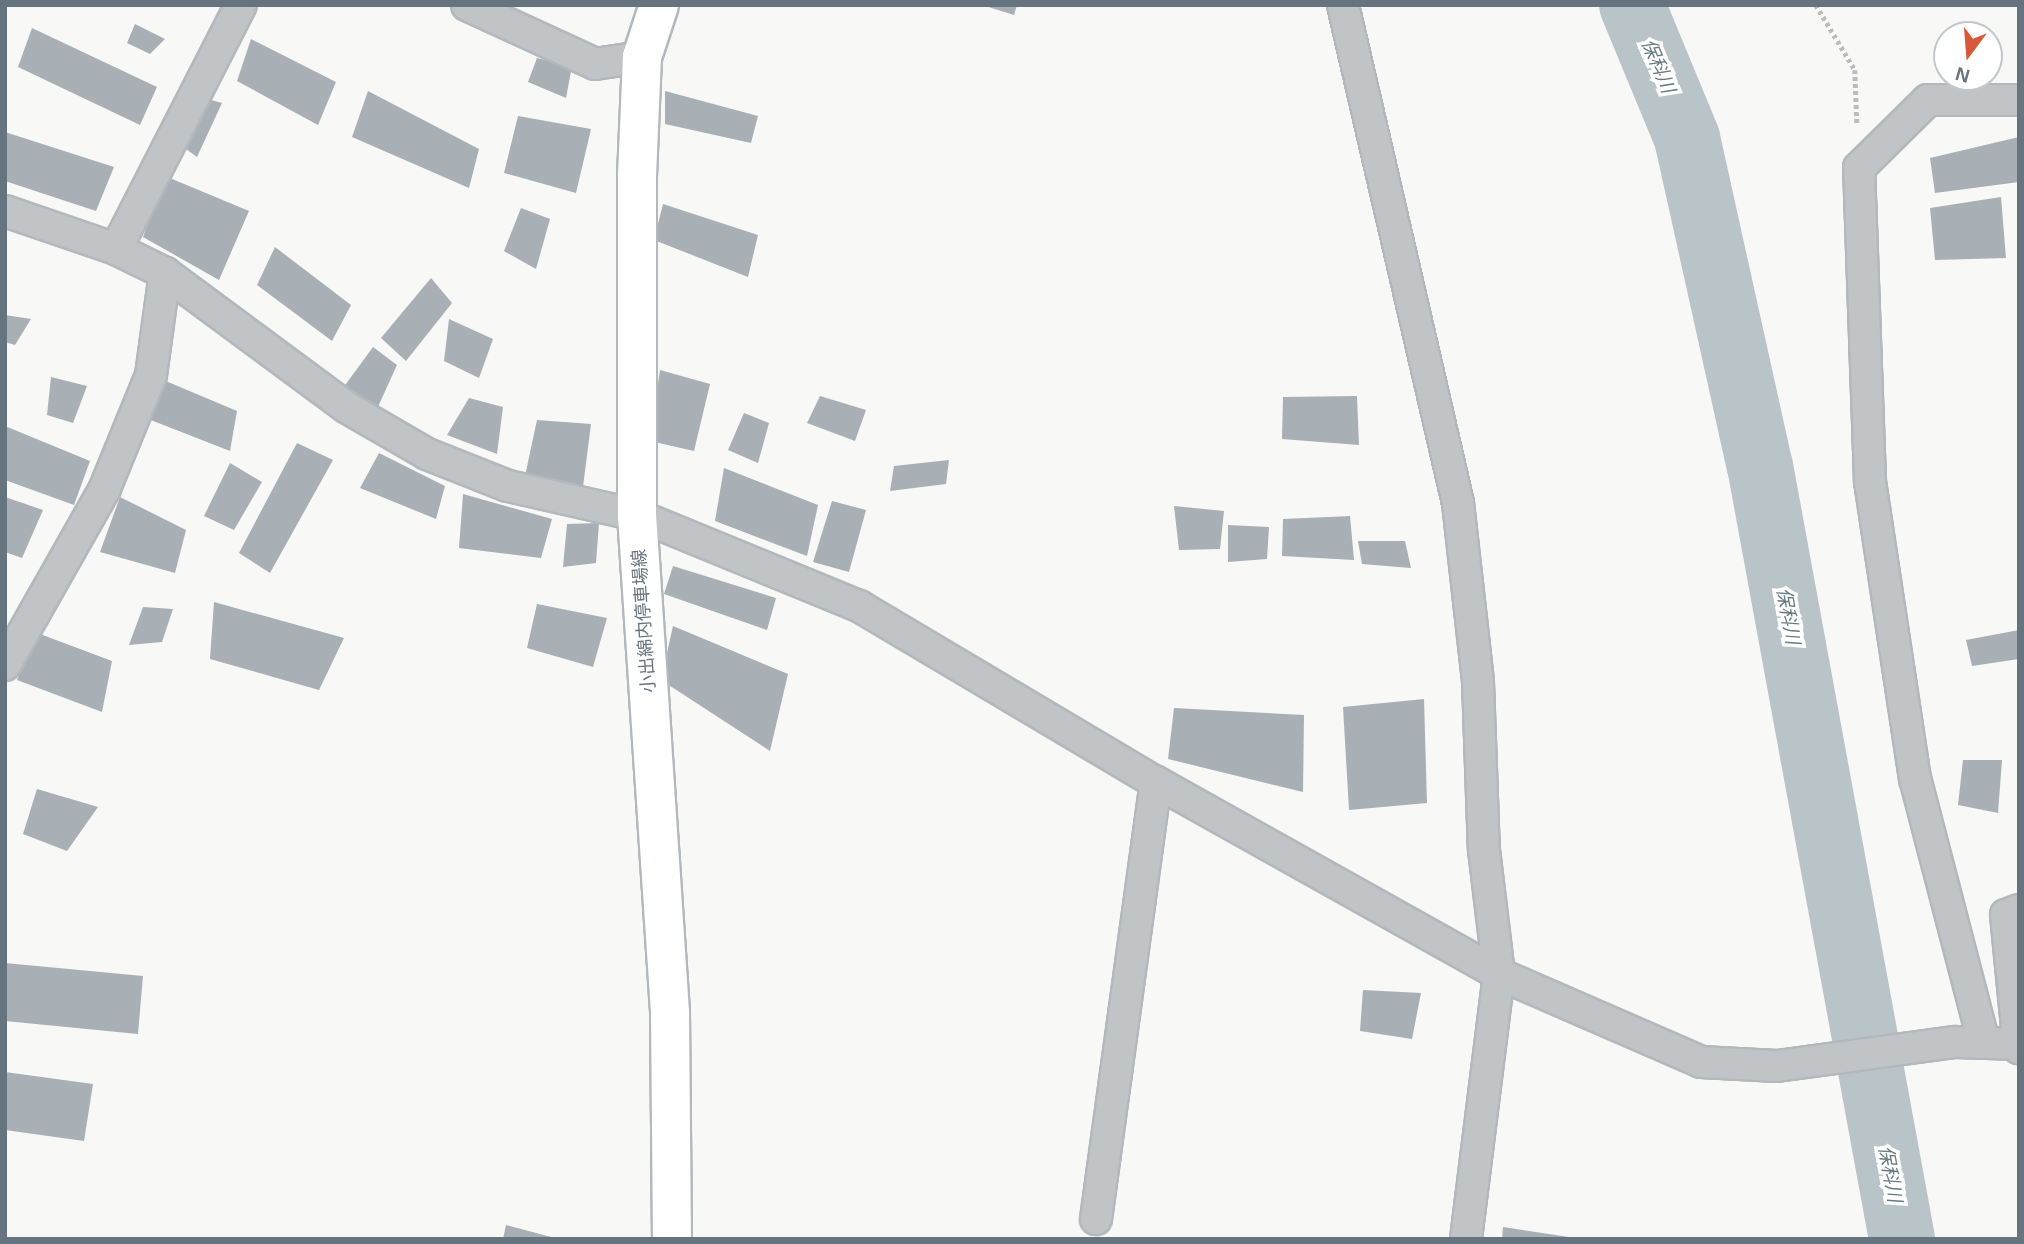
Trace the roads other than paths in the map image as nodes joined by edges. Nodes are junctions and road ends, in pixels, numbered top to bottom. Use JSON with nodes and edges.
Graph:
{"nodes":[{"id":1,"x":241,"y":5,"type":"edge"},
{"id":2,"x":467,"y":5,"type":"edge"},
{"id":3,"x":659,"y":5,"type":"edge"},
{"id":4,"x":1343,"y":5,"type":"edge"},
{"id":5,"x":642,"y":57,"type":"junction"},
{"id":6,"x":2019,"y":100,"type":"edge"},
{"id":7,"x":5,"y":211,"type":"edge"},
{"id":8,"x":116,"y":249,"type":"junction"},
{"id":9,"x":165,"y":273,"type":"junction"},
{"id":10,"x":637,"y":515,"type":"junction"},
{"id":11,"x":5,"y":665,"type":"edge"},
{"id":12,"x":1156,"y":782,"type":"junction"},
{"id":13,"x":2019,"y":910,"type":"edge"},
{"id":14,"x":1499,"y":974,"type":"junction"},
{"id":15,"x":1969,"y":1043,"type":"junction"},
{"id":16,"x":2019,"y":1045,"type":"edge"},
{"id":17,"x":1096,"y":1219,"type":"dead end"},
{"id":18,"x":672,"y":1239,"type":"edge"},
{"id":19,"x":1466,"y":1239,"type":"edge"}],
"edges":[{"from":1,"to":8,"type":"street"},
{"from":2,"to":5,"type":"street"},
{"from":3,"to":5,"type":"main road","name":"小出綿内停車場線"},
{"from":4,"to":14,"type":"street"},
{"from":5,"to":10,"type":"main road","name":"小出綿内停車場線"},
{"from":6,"to":15,"type":"street"},
{"from":7,"to":8,"type":"street"},
{"from":8,"to":9,"type":"street"},
{"from":9,"to":10,"type":"street"},
{"from":9,"to":11,"type":"street"},
{"from":10,"to":12,"type":"street"},
{"from":10,"to":18,"type":"main road","name":"小出綿内停車場線"},
{"from":12,"to":14,"type":"street"},
{"from":12,"to":17,"type":"street"},
{"from":13,"to":16,"type":"street"},
{"from":14,"to":15,"type":"street"},
{"from":14,"to":19,"type":"street"},
{"from":15,"to":16,"type":"street"}]}
